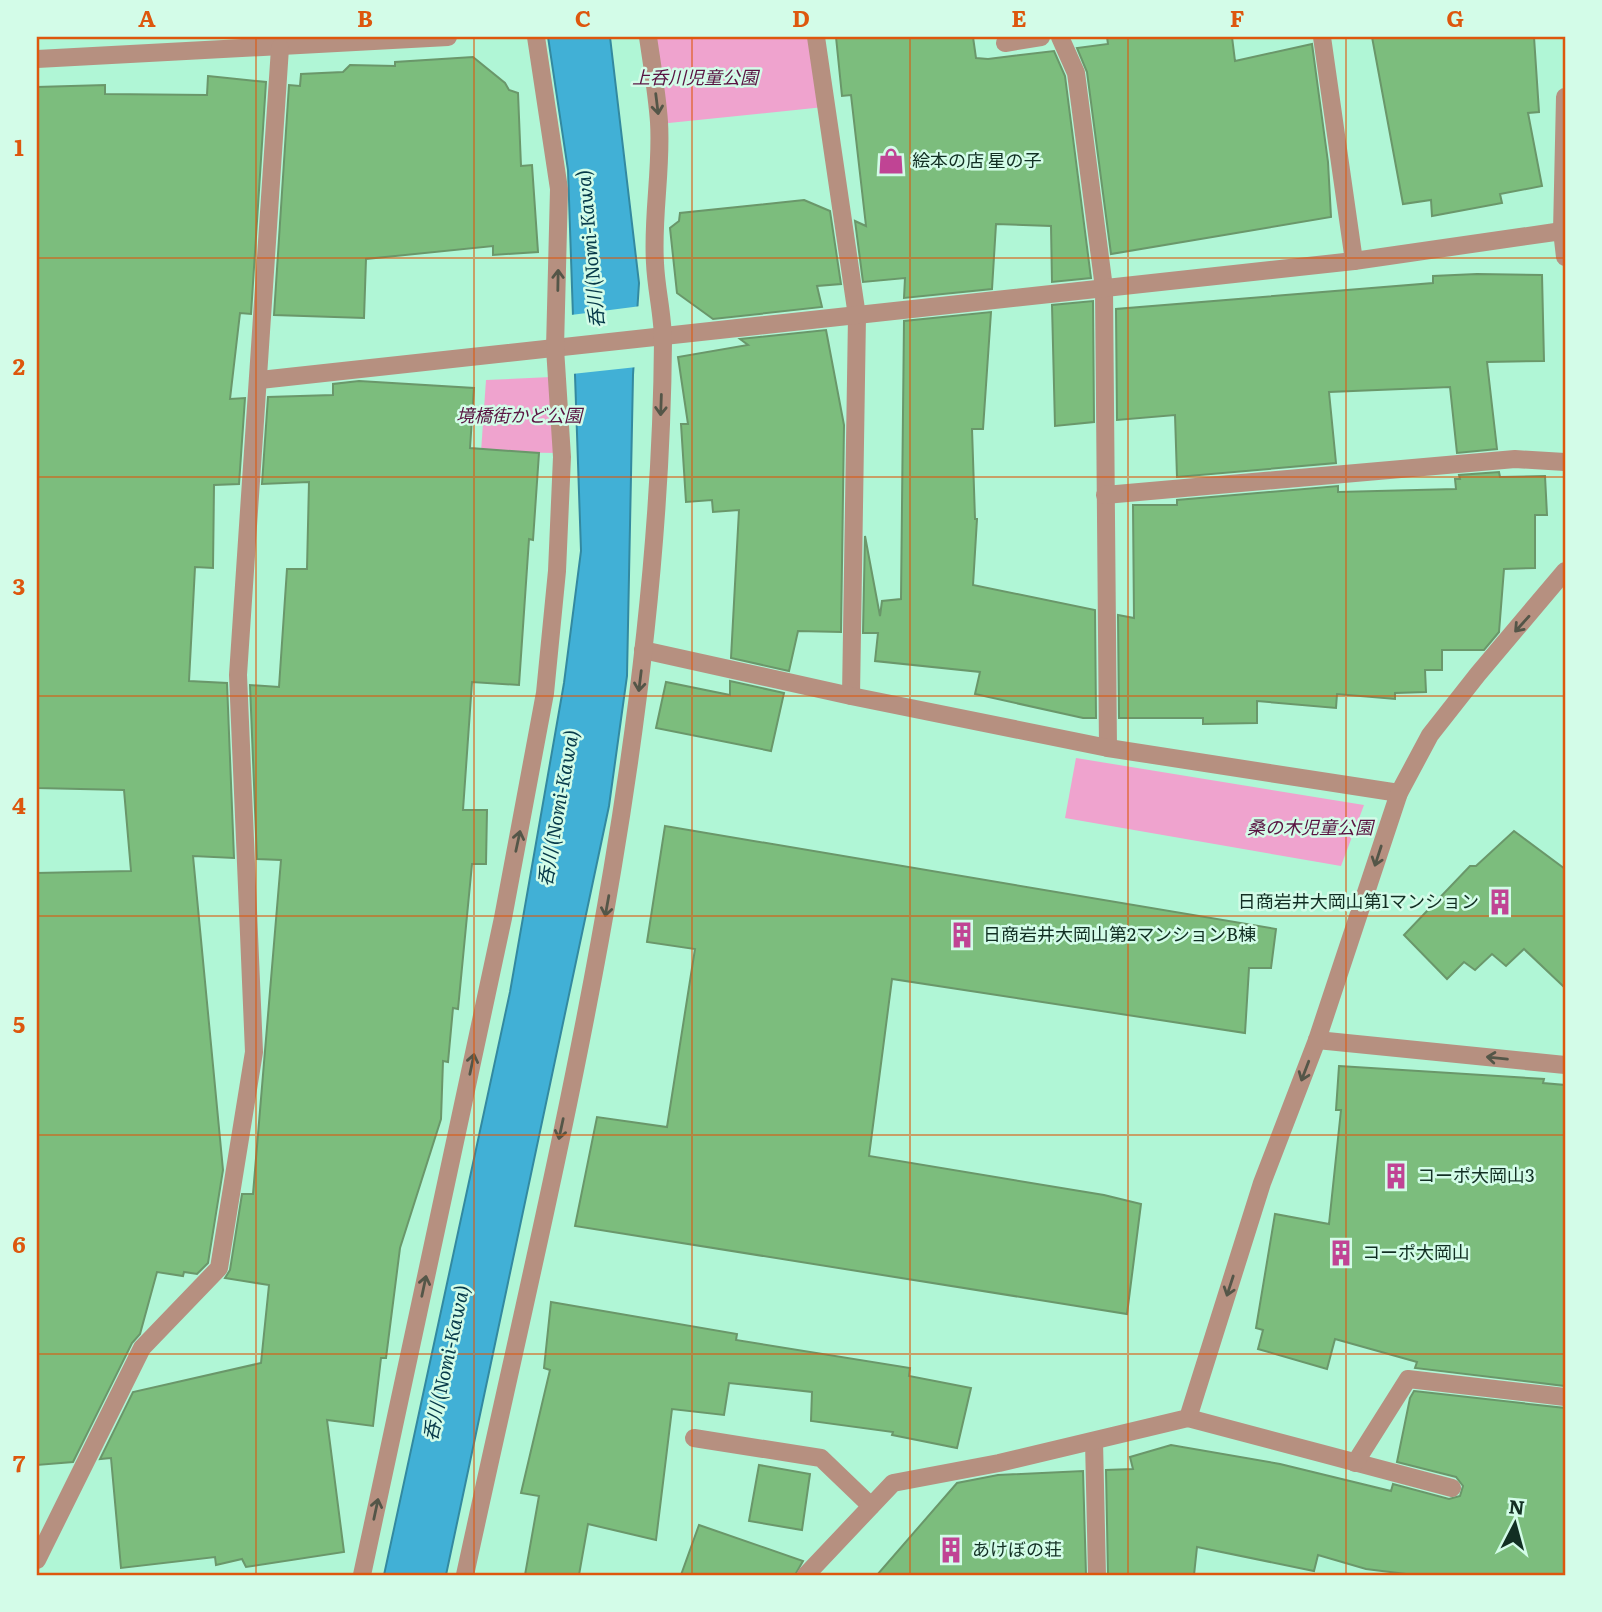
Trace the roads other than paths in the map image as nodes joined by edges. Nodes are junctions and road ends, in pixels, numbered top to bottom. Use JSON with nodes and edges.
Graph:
{"nodes":[{"id":1,"x":448,"y":37,"type":"edge"},
{"id":2,"x":536,"y":37,"type":"edge"},
{"id":3,"x":648,"y":37,"type":"edge"},
{"id":4,"x":816,"y":37,"type":"edge"},
{"id":5,"x":1041,"y":37,"type":"edge"},
{"id":6,"x":1060,"y":37,"type":"edge"},
{"id":7,"x":1322,"y":37,"type":"edge"},
{"id":8,"x":1004,"y":44,"type":"dead end"},
{"id":9,"x":280,"y":48,"type":"junction"},
{"id":10,"x":37,"y":59,"type":"edge"},
{"id":11,"x":1565,"y":96,"type":"edge"},
{"id":12,"x":1562,"y":231,"type":"junction"},
{"id":13,"x":1565,"y":257,"type":"edge"},
{"id":14,"x":1353,"y":261,"type":"junction"},
{"id":15,"x":1104,"y":289,"type":"junction"},
{"id":16,"x":857,"y":316,"type":"junction"},
{"id":17,"x":658,"y":337,"type":"junction"},
{"id":18,"x":555,"y":348,"type":"junction"},
{"id":19,"x":260,"y":380,"type":"junction"},
{"id":20,"x":1565,"y":462,"type":"edge"},
{"id":21,"x":1105,"y":495,"type":"junction"},
{"id":22,"x":1565,"y":572,"type":"edge"},
{"id":23,"x":643,"y":650,"type":"junction"},
{"id":24,"x":851,"y":696,"type":"junction"},
{"id":25,"x":1108,"y":748,"type":"junction"},
{"id":26,"x":1399,"y":793,"type":"junction"},
{"id":27,"x":1317,"y":1040,"type":"junction"},
{"id":28,"x":1565,"y":1065,"type":"edge"},
{"id":29,"x":1565,"y":1396,"type":"edge"},
{"id":30,"x":1188,"y":1418,"type":"junction"},
{"id":31,"x":694,"y":1438,"type":"dead end"},
{"id":32,"x":1094,"y":1441,"type":"junction"},
{"id":33,"x":1355,"y":1463,"type":"junction"},
{"id":34,"x":1452,"y":1488,"type":"dead end"},
{"id":35,"x":872,"y":1506,"type":"junction"},
{"id":36,"x":37,"y":1560,"type":"edge"},
{"id":37,"x":362,"y":1575,"type":"edge"},
{"id":38,"x":465,"y":1575,"type":"edge"},
{"id":39,"x":806,"y":1575,"type":"edge"},
{"id":40,"x":1097,"y":1575,"type":"edge"}],
"edges":[{"from":1,"to":9,"type":"street"},
{"from":18,"to":2,"type":"street","one_way":true},
{"from":3,"to":17,"type":"street","one_way":true},
{"from":4,"to":16,"type":"street"},
{"from":5,"to":8,"type":"street"},
{"from":6,"to":15,"type":"street"},
{"from":7,"to":14,"type":"street"},
{"from":9,"to":10,"type":"street"},
{"from":9,"to":19,"type":"street"},
{"from":11,"to":12,"type":"street"},
{"from":12,"to":13,"type":"street"},
{"from":12,"to":14,"type":"street"},
{"from":14,"to":15,"type":"street"},
{"from":15,"to":16,"type":"street"},
{"from":15,"to":21,"type":"street"},
{"from":16,"to":17,"type":"street"},
{"from":16,"to":24,"type":"street"},
{"from":17,"to":18,"type":"street"},
{"from":17,"to":23,"type":"street","one_way":true},
{"from":18,"to":19,"type":"street"},
{"from":37,"to":18,"type":"street","one_way":true},
{"from":19,"to":36,"type":"street"},
{"from":20,"to":21,"type":"street"},
{"from":21,"to":25,"type":"street"},
{"from":22,"to":26,"type":"street","one_way":true},
{"from":23,"to":24,"type":"street"},
{"from":23,"to":38,"type":"street","one_way":true},
{"from":24,"to":25,"type":"street"},
{"from":25,"to":26,"type":"street"},
{"from":26,"to":27,"type":"street","one_way":true},
{"from":28,"to":27,"type":"street","one_way":true},
{"from":27,"to":30,"type":"street","one_way":true},
{"from":29,"to":33,"type":"street"},
{"from":30,"to":32,"type":"street"},
{"from":30,"to":33,"type":"street"},
{"from":31,"to":35,"type":"street"},
{"from":32,"to":35,"type":"street"},
{"from":32,"to":40,"type":"street"},
{"from":33,"to":34,"type":"street"},
{"from":35,"to":39,"type":"street"}]}
